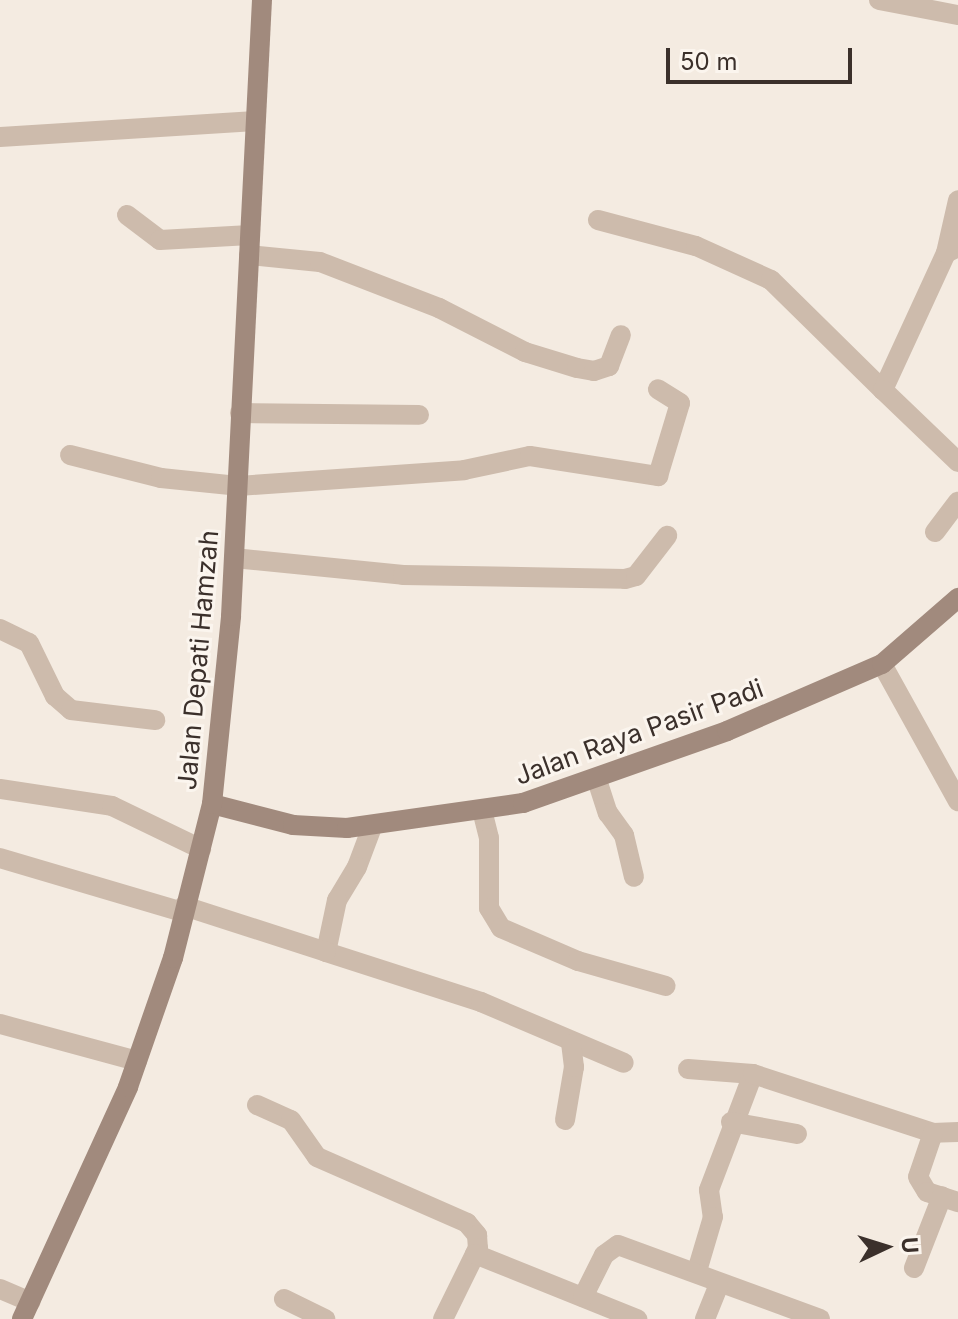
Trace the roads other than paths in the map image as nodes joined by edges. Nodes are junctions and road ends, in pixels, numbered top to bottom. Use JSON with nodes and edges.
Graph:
{"nodes":[{"id":1,"x":262,"y":0,"type":"edge"},
{"id":2,"x":879,"y":0,"type":"edge"},
{"id":3,"x":958,"y":15,"type":"edge"},
{"id":4,"x":255,"y":121,"type":"junction"},
{"id":5,"x":0,"y":137,"type":"edge"},
{"id":6,"x":958,"y":200,"type":"edge"},
{"id":7,"x":127,"y":215,"type":"dead end"},
{"id":8,"x":598,"y":220,"type":"dead end"},
{"id":9,"x":249,"y":245,"type":"junction"},
{"id":10,"x":952,"y":250,"type":"edge"},
{"id":11,"x":621,"y":335,"type":"dead end"},
{"id":12,"x":658,"y":389,"type":"dead end"},
{"id":13,"x":883,"y":390,"type":"junction"},
{"id":14,"x":240,"y":413,"type":"junction"},
{"id":15,"x":419,"y":415,"type":"dead end"},
{"id":16,"x":70,"y":455,"type":"dead end"},
{"id":17,"x":958,"y":462,"type":"edge"},
{"id":18,"x":238,"y":486,"type":"junction"},
{"id":19,"x":958,"y":502,"type":"edge"},
{"id":20,"x":935,"y":532,"type":"dead end"},
{"id":21,"x":667,"y":536,"type":"dead end"},
{"id":22,"x":234,"y":558,"type":"junction"},
{"id":23,"x":958,"y":598,"type":"edge"},
{"id":24,"x":0,"y":629,"type":"edge"},
{"id":25,"x":882,"y":664,"type":"junction"},
{"id":26,"x":155,"y":720,"type":"dead end"},
{"id":27,"x":597,"y":780,"type":"junction"},
{"id":28,"x":0,"y":789,"type":"edge"},
{"id":29,"x":958,"y":801,"type":"edge"},
{"id":30,"x":212,"y":804,"type":"junction"},
{"id":31,"x":482,"y":810,"type":"junction"},
{"id":32,"x":372,"y":827,"type":"junction"},
{"id":33,"x":201,"y":849,"type":"junction"},
{"id":34,"x":0,"y":858,"type":"edge"},
{"id":35,"x":634,"y":877,"type":"dead end"},
{"id":36,"x":183,"y":909,"type":"junction"},
{"id":37,"x":326,"y":952,"type":"junction"},
{"id":38,"x":666,"y":986,"type":"dead end"},
{"id":39,"x":0,"y":1024,"type":"edge"},
{"id":40,"x":571,"y":1044,"type":"junction"},
{"id":41,"x":137,"y":1061,"type":"junction"},
{"id":42,"x":624,"y":1063,"type":"dead end"},
{"id":43,"x":688,"y":1069,"type":"dead end"},
{"id":44,"x":753,"y":1074,"type":"junction"},
{"id":45,"x":257,"y":1105,"type":"dead end"},
{"id":46,"x":565,"y":1120,"type":"dead end"},
{"id":47,"x":731,"y":1122,"type":"junction"},
{"id":48,"x":958,"y":1132,"type":"edge"},
{"id":49,"x":933,"y":1133,"type":"junction"},
{"id":50,"x":797,"y":1134,"type":"dead end"},
{"id":51,"x":950,"y":1199,"type":"edge"},
{"id":52,"x":475,"y":1254,"type":"junction"},
{"id":53,"x":914,"y":1268,"type":"dead end"},
{"id":54,"x":697,"y":1271,"type":"junction"},
{"id":55,"x":718,"y":1286,"type":"junction"},
{"id":56,"x":0,"y":1289,"type":"edge"},
{"id":57,"x":583,"y":1297,"type":"junction"},
{"id":58,"x":284,"y":1299,"type":"dead end"},
{"id":59,"x":29,"y":1304,"type":"edge"},
{"id":60,"x":325,"y":1319,"type":"edge"},
{"id":61,"x":443,"y":1319,"type":"edge"},
{"id":62,"x":637,"y":1319,"type":"edge"},
{"id":63,"x":705,"y":1319,"type":"edge"},
{"id":64,"x":820,"y":1319,"type":"edge"}],
"edges":[{"from":1,"to":4,"type":"main road","name":"Jalan Depati Hamzah"},
{"from":2,"to":3,"type":"street"},
{"from":4,"to":5,"type":"street"},
{"from":4,"to":9,"type":"main road","name":"Jalan Depati Hamzah"},
{"from":6,"to":10,"type":"street"},
{"from":7,"to":9,"type":"street"},
{"from":8,"to":13,"type":"street"},
{"from":9,"to":11,"type":"street"},
{"from":9,"to":14,"type":"main road","name":"Jalan Depati Hamzah"},
{"from":10,"to":13,"type":"street"},
{"from":12,"to":18,"type":"street"},
{"from":13,"to":17,"type":"street"},
{"from":14,"to":15,"type":"street"},
{"from":14,"to":18,"type":"main road","name":"Jalan Depati Hamzah"},
{"from":16,"to":18,"type":"street"},
{"from":18,"to":22,"type":"main road","name":"Jalan Depati Hamzah"},
{"from":19,"to":20,"type":"street"},
{"from":21,"to":22,"type":"street"},
{"from":22,"to":30,"type":"main road","name":"Jalan Depati Hamzah"},
{"from":23,"to":25,"type":"main road","name":"Jalan Raya Pasir Padi"},
{"from":24,"to":26,"type":"street"},
{"from":25,"to":27,"type":"main road","name":"Jalan Raya Pasir Padi"},
{"from":25,"to":29,"type":"street"},
{"from":27,"to":31,"type":"main road","name":"Jalan Raya Pasir Padi"},
{"from":27,"to":35,"type":"street"},
{"from":28,"to":33,"type":"street"},
{"from":30,"to":32,"type":"main road","name":"Jalan Raya Pasir Padi"},
{"from":30,"to":33,"type":"main road","name":"Jalan Depati Hamzah"},
{"from":31,"to":32,"type":"main road","name":"Jalan Raya Pasir Padi"},
{"from":31,"to":38,"type":"street"},
{"from":32,"to":37,"type":"street"},
{"from":33,"to":36,"type":"main road","name":"Jalan Depati Hamzah"},
{"from":34,"to":36,"type":"street"},
{"from":36,"to":37,"type":"street"},
{"from":36,"to":41,"type":"main road","name":"Jalan Depati Hamzah"},
{"from":37,"to":40,"type":"street"},
{"from":39,"to":41,"type":"street"},
{"from":40,"to":42,"type":"street"},
{"from":40,"to":46,"type":"street"},
{"from":41,"to":59,"type":"main road","name":"Jalan Depati Hamzah"},
{"from":43,"to":44,"type":"street"},
{"from":44,"to":47,"type":"street"},
{"from":44,"to":49,"type":"street"},
{"from":45,"to":52,"type":"street"},
{"from":47,"to":50,"type":"street"},
{"from":47,"to":54,"type":"street"},
{"from":48,"to":49,"type":"street"},
{"from":49,"to":51,"type":"street"},
{"from":51,"to":53,"type":"street"},
{"from":52,"to":57,"type":"street"},
{"from":52,"to":61,"type":"street"},
{"from":54,"to":55,"type":"street"},
{"from":54,"to":57,"type":"street"},
{"from":55,"to":63,"type":"street"},
{"from":55,"to":64,"type":"street"},
{"from":56,"to":59,"type":"street"},
{"from":57,"to":62,"type":"street"},
{"from":58,"to":60,"type":"street"}]}
